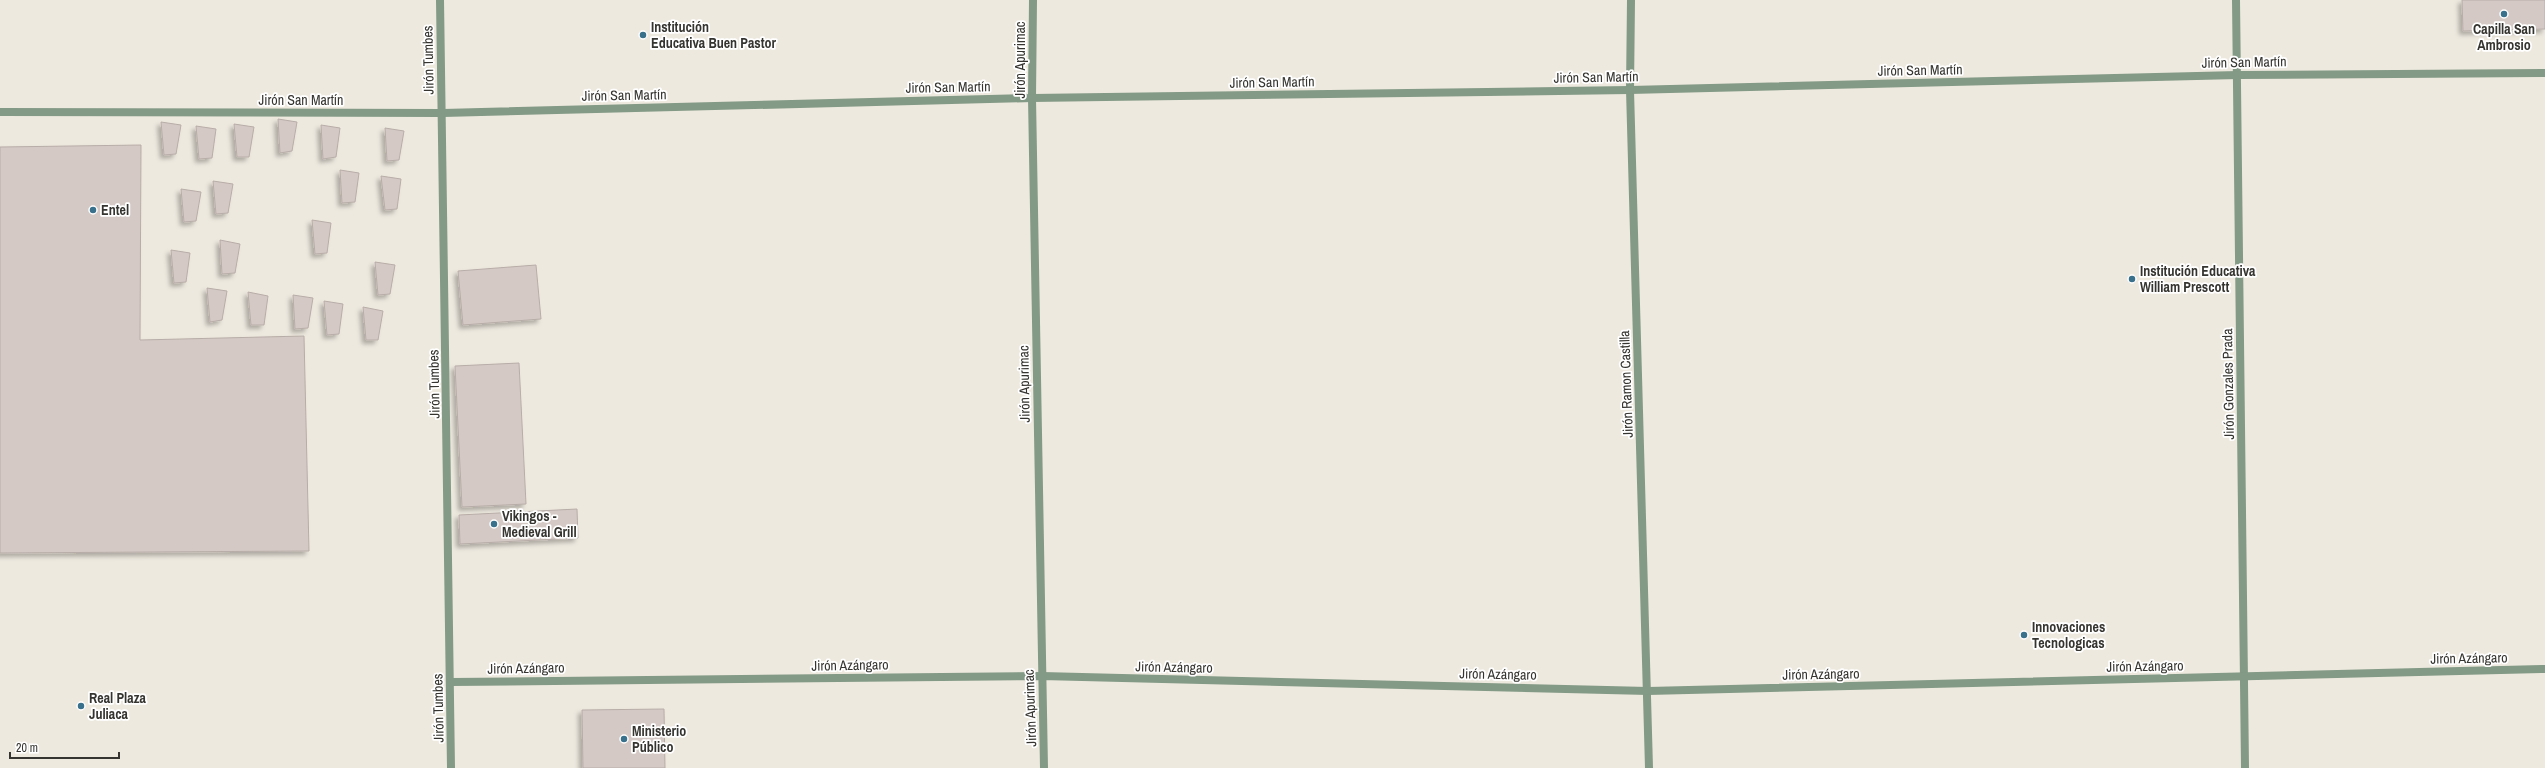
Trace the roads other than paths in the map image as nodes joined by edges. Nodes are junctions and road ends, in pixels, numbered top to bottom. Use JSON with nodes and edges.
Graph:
{"nodes":[{"id":1,"x":440,"y":0,"type":"edge"},
{"id":2,"x":1033,"y":0,"type":"edge"},
{"id":3,"x":1631,"y":0,"type":"edge"},
{"id":4,"x":2236,"y":0,"type":"edge"},
{"id":5,"x":2545,"y":73,"type":"edge"},
{"id":6,"x":2238,"y":75,"type":"junction"},
{"id":7,"x":1630,"y":90,"type":"junction"},
{"id":8,"x":1032,"y":98,"type":"junction"},
{"id":9,"x":0,"y":112,"type":"edge"},
{"id":10,"x":443,"y":113,"type":"junction"},
{"id":11,"x":2545,"y":669,"type":"edge"},
{"id":12,"x":1042,"y":676,"type":"junction"},
{"id":13,"x":2244,"y":677,"type":"junction"},
{"id":14,"x":451,"y":682,"type":"junction"},
{"id":15,"x":1648,"y":691,"type":"junction"},
{"id":16,"x":452,"y":768,"type":"edge"},
{"id":17,"x":1044,"y":768,"type":"edge"},
{"id":18,"x":1649,"y":768,"type":"edge"},
{"id":19,"x":2245,"y":768,"type":"edge"}],
"edges":[{"from":1,"to":10,"type":"street","name":"Jirón Tumbes"},
{"from":2,"to":8,"type":"street","name":"Jirón Apurimac"},
{"from":3,"to":7,"type":"street","name":"Jirón Ramon Castilla"},
{"from":4,"to":6,"type":"street","name":"Jirón Gonzales Prada"},
{"from":5,"to":6,"type":"street","name":"Jirón San Martín"},
{"from":6,"to":7,"type":"street","name":"Jirón San Martín"},
{"from":6,"to":13,"type":"street","name":"Jirón Gonzales Prada"},
{"from":7,"to":8,"type":"street","name":"Jirón San Martín"},
{"from":7,"to":15,"type":"street","name":"Jirón Ramon Castilla"},
{"from":8,"to":10,"type":"street","name":"Jirón San Martín"},
{"from":8,"to":12,"type":"street","name":"Jirón Apurimac"},
{"from":9,"to":10,"type":"street","name":"Jirón San Martín"},
{"from":10,"to":14,"type":"street","name":"Jirón Tumbes"},
{"from":11,"to":13,"type":"street","name":"Jirón Azángaro"},
{"from":12,"to":14,"type":"street","name":"Jirón Azángaro"},
{"from":12,"to":15,"type":"street","name":"Jirón Azángaro"},
{"from":12,"to":17,"type":"street","name":"Jirón Apurimac"},
{"from":13,"to":15,"type":"street","name":"Jirón Azángaro"},
{"from":13,"to":19,"type":"street","name":"Jirón Gonzales Prada"},
{"from":14,"to":16,"type":"street","name":"Jirón Tumbes"},
{"from":15,"to":18,"type":"street","name":"Jirón Ramon Castilla"}]}
